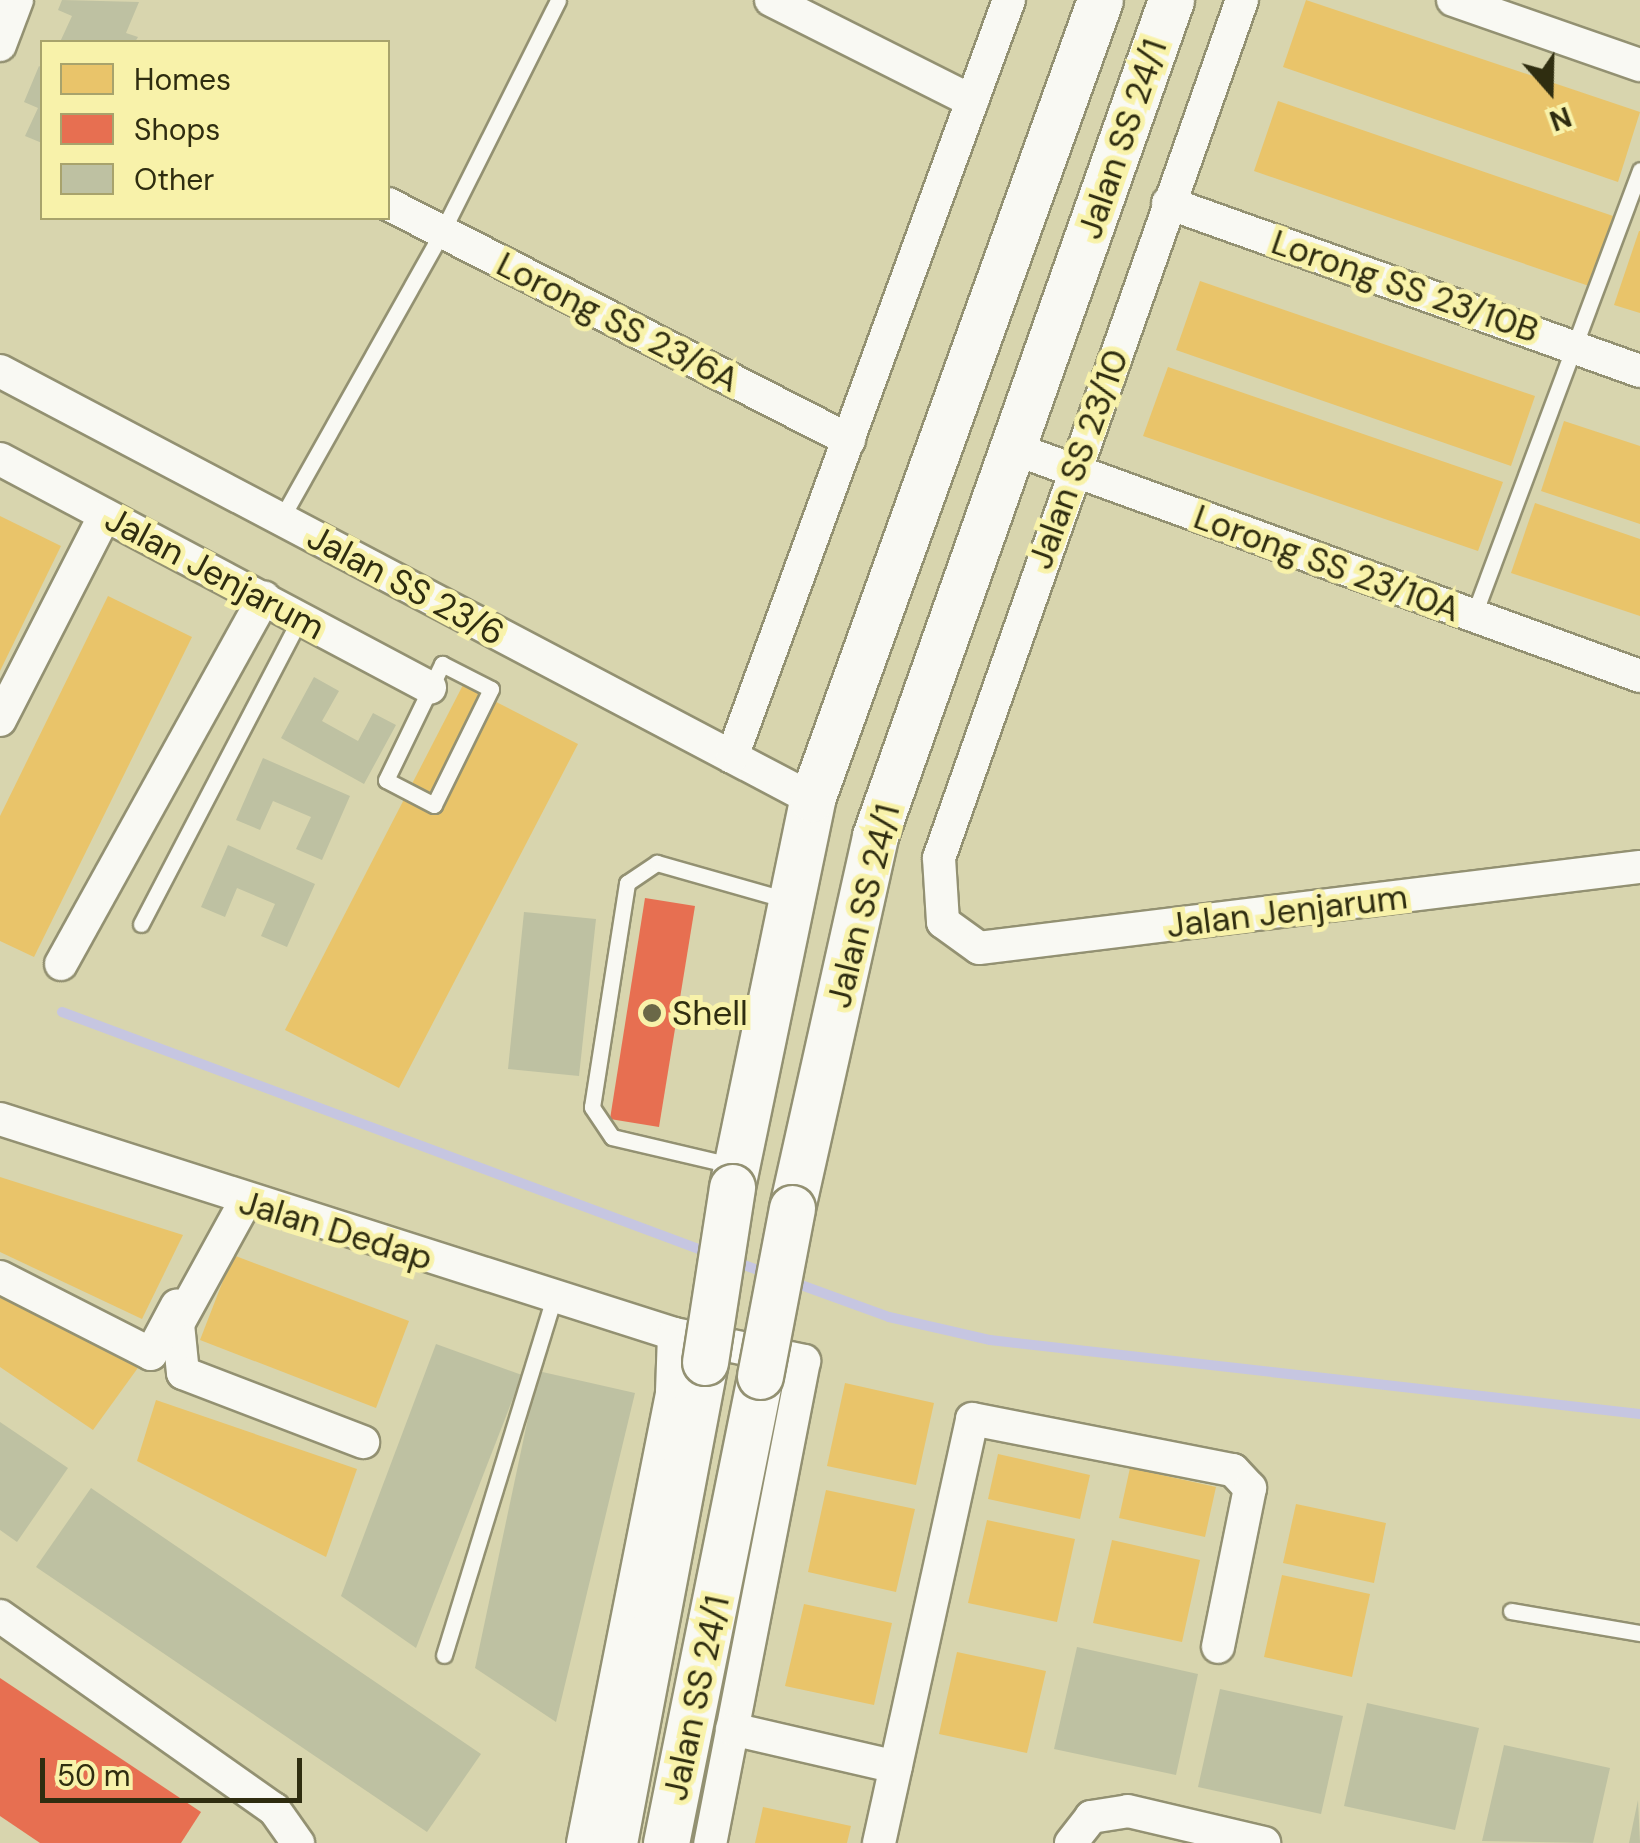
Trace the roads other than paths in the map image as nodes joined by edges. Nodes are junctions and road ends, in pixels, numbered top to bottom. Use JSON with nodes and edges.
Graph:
{"nodes":[{"id":1,"x":17,"y":0,"type":"edge"},
{"id":2,"x":558,"y":0,"type":"edge"},
{"id":3,"x":772,"y":0,"type":"edge"},
{"id":4,"x":1009,"y":0,"type":"edge"},
{"id":5,"x":1100,"y":0,"type":"edge"},
{"id":6,"x":1171,"y":0,"type":"edge"},
{"id":7,"x":1242,"y":0,"type":"edge"},
{"id":8,"x":1453,"y":0,"type":"edge"},
{"id":9,"x":0,"y":45,"type":"edge"},
{"id":10,"x":1640,"y":65,"type":"edge"},
{"id":11,"x":972,"y":101,"type":"junction"},
{"id":12,"x":1640,"y":170,"type":"edge"},
{"id":13,"x":1168,"y":203,"type":"junction"},
{"id":14,"x":390,"y":205,"type":"edge"},
{"id":15,"x":442,"y":232,"type":"junction"},
{"id":16,"x":1577,"y":347,"type":"junction"},
{"id":17,"x":0,"y":371,"type":"edge"},
{"id":18,"x":1640,"y":371,"type":"edge"},
{"id":19,"x":849,"y":440,"type":"junction"},
{"id":20,"x":1015,"y":450,"type":"junction"},
{"id":21,"x":0,"y":459,"type":"edge"},
{"id":22,"x":1072,"y":470,"type":"junction"},
{"id":23,"x":106,"y":515,"type":"junction"},
{"id":24,"x":282,"y":520,"type":"junction"},
{"id":25,"x":264,"y":598,"type":"junction"},
{"id":26,"x":301,"y":617,"type":"junction"},
{"id":27,"x":1473,"y":617,"type":"junction"},
{"id":28,"x":1640,"y":676,"type":"edge"},
{"id":29,"x":430,"y":688,"type":"junction"},
{"id":30,"x":0,"y":720,"type":"edge"},
{"id":31,"x":732,"y":756,"type":"junction"},
{"id":32,"x":812,"y":798,"type":"junction"},
{"id":33,"x":1640,"y":867,"type":"edge"},
{"id":34,"x":787,"y":900,"type":"junction"},
{"id":35,"x":943,"y":922,"type":"joint"},
{"id":36,"x":140,"y":924,"type":"dead end"},
{"id":37,"x":62,"y":964,"type":"dead end"},
{"id":38,"x":0,"y":1119,"type":"edge"},
{"id":39,"x":734,"y":1177,"type":"junction"},
{"id":40,"x":239,"y":1200,"type":"junction"},
{"id":41,"x":0,"y":1277,"type":"edge"},
{"id":42,"x":554,"y":1297,"type":"junction"},
{"id":43,"x":690,"y":1348,"type":"junction"},
{"id":44,"x":363,"y":1442,"type":"dead end"},
{"id":45,"x":1511,"y":1611,"type":"dead end"},
{"id":46,"x":0,"y":1616,"type":"edge"},
{"id":47,"x":1640,"y":1633,"type":"edge"},
{"id":48,"x":1218,"y":1646,"type":"dead end"},
{"id":49,"x":444,"y":1655,"type":"dead end"},
{"id":50,"x":732,"y":1729,"type":"junction"},
{"id":51,"x":896,"y":1767,"type":"junction"},
{"id":52,"x":298,"y":1843,"type":"edge"},
{"id":53,"x":583,"y":1843,"type":"edge"},
{"id":54,"x":614,"y":1843,"type":"edge"},
{"id":55,"x":666,"y":1843,"type":"edge"},
{"id":56,"x":710,"y":1843,"type":"edge"},
{"id":57,"x":879,"y":1843,"type":"edge"},
{"id":58,"x":1071,"y":1843,"type":"edge"},
{"id":59,"x":1264,"y":1843,"type":"edge"}],
"edges":[{"from":1,"to":9,"type":"street"},
{"from":2,"to":15,"type":"lane"},
{"from":3,"to":11,"type":"street"},
{"from":4,"to":11,"type":"street"},
{"from":5,"to":32,"type":"main road","name":"Jalan SS 24/1"},
{"from":6,"to":20,"type":"main road","name":"Jalan SS 24/1"},
{"from":7,"to":13,"type":"street","name":"Jalan SS 23/10"},
{"from":8,"to":10,"type":"street"},
{"from":11,"to":19,"type":"street"},
{"from":12,"to":16,"type":"lane"},
{"from":13,"to":16,"type":"street","name":"Lorong SS 23/10B"},
{"from":13,"to":22,"type":"street","name":"Jalan SS 23/10"},
{"from":14,"to":15,"type":"street","name":"Lorong SS 23/6A"},
{"from":15,"to":19,"type":"street","name":"Lorong SS 23/6A"},
{"from":15,"to":24,"type":"lane"},
{"from":16,"to":18,"type":"street","name":"Lorong SS 23/10B"},
{"from":16,"to":27,"type":"lane"},
{"from":17,"to":24,"type":"street","name":"Jalan SS 23/6"},
{"from":19,"to":31,"type":"street"},
{"from":20,"to":22,"type":"street","name":"Lorong SS 23/10A"},
{"from":20,"to":55,"type":"main road","name":"Jalan SS 24/1","bridge":true},
{"from":21,"to":23,"type":"street","name":"Jalan Jenjarum"},
{"from":22,"to":27,"type":"street","name":"Lorong SS 23/10A"},
{"from":22,"to":35,"type":"street","name":"Jalan SS 23/10"},
{"from":23,"to":25,"type":"street","name":"Jalan Jenjarum"},
{"from":23,"to":30,"type":"street"},
{"from":24,"to":31,"type":"street","name":"Jalan SS 23/6"},
{"from":25,"to":26,"type":"street","name":"Jalan Jenjarum"},
{"from":25,"to":37,"type":"street"},
{"from":26,"to":29,"type":"street","name":"Jalan Jenjarum"},
{"from":26,"to":36,"type":"lane"},
{"from":27,"to":28,"type":"street","name":"Lorong SS 23/10A"},
{"from":29,"to":29,"type":"lane"},
{"from":31,"to":32,"type":"street","name":"Jalan SS 23/6"},
{"from":32,"to":34,"type":"main road","name":"Jalan SS 24/1"},
{"from":33,"to":35,"type":"street","name":"Jalan Jenjarum"},
{"from":34,"to":39,"type":"main road","name":"Jalan SS 24/1"},
{"from":34,"to":39,"type":"lane"},
{"from":38,"to":40,"type":"street","name":"Jalan Dedap"},
{"from":39,"to":43,"type":"main road","name":"Jalan SS 24/1","bridge":true},
{"from":40,"to":41,"type":"street"},
{"from":40,"to":42,"type":"street","name":"Jalan Dedap"},
{"from":40,"to":44,"type":"street"},
{"from":42,"to":43,"type":"street","name":"Jalan Dedap"},
{"from":42,"to":49,"type":"lane"},
{"from":43,"to":50,"type":"street","name":"Jalan Dedap"},
{"from":43,"to":53,"type":"street"},
{"from":43,"to":54,"type":"main road","name":"Jalan SS 24/1"},
{"from":45,"to":47,"type":"lane"},
{"from":46,"to":52,"type":"street"},
{"from":48,"to":51,"type":"street"},
{"from":50,"to":51,"type":"street"},
{"from":50,"to":56,"type":"street"},
{"from":51,"to":57,"type":"street"},
{"from":58,"to":59,"type":"street"}]}
